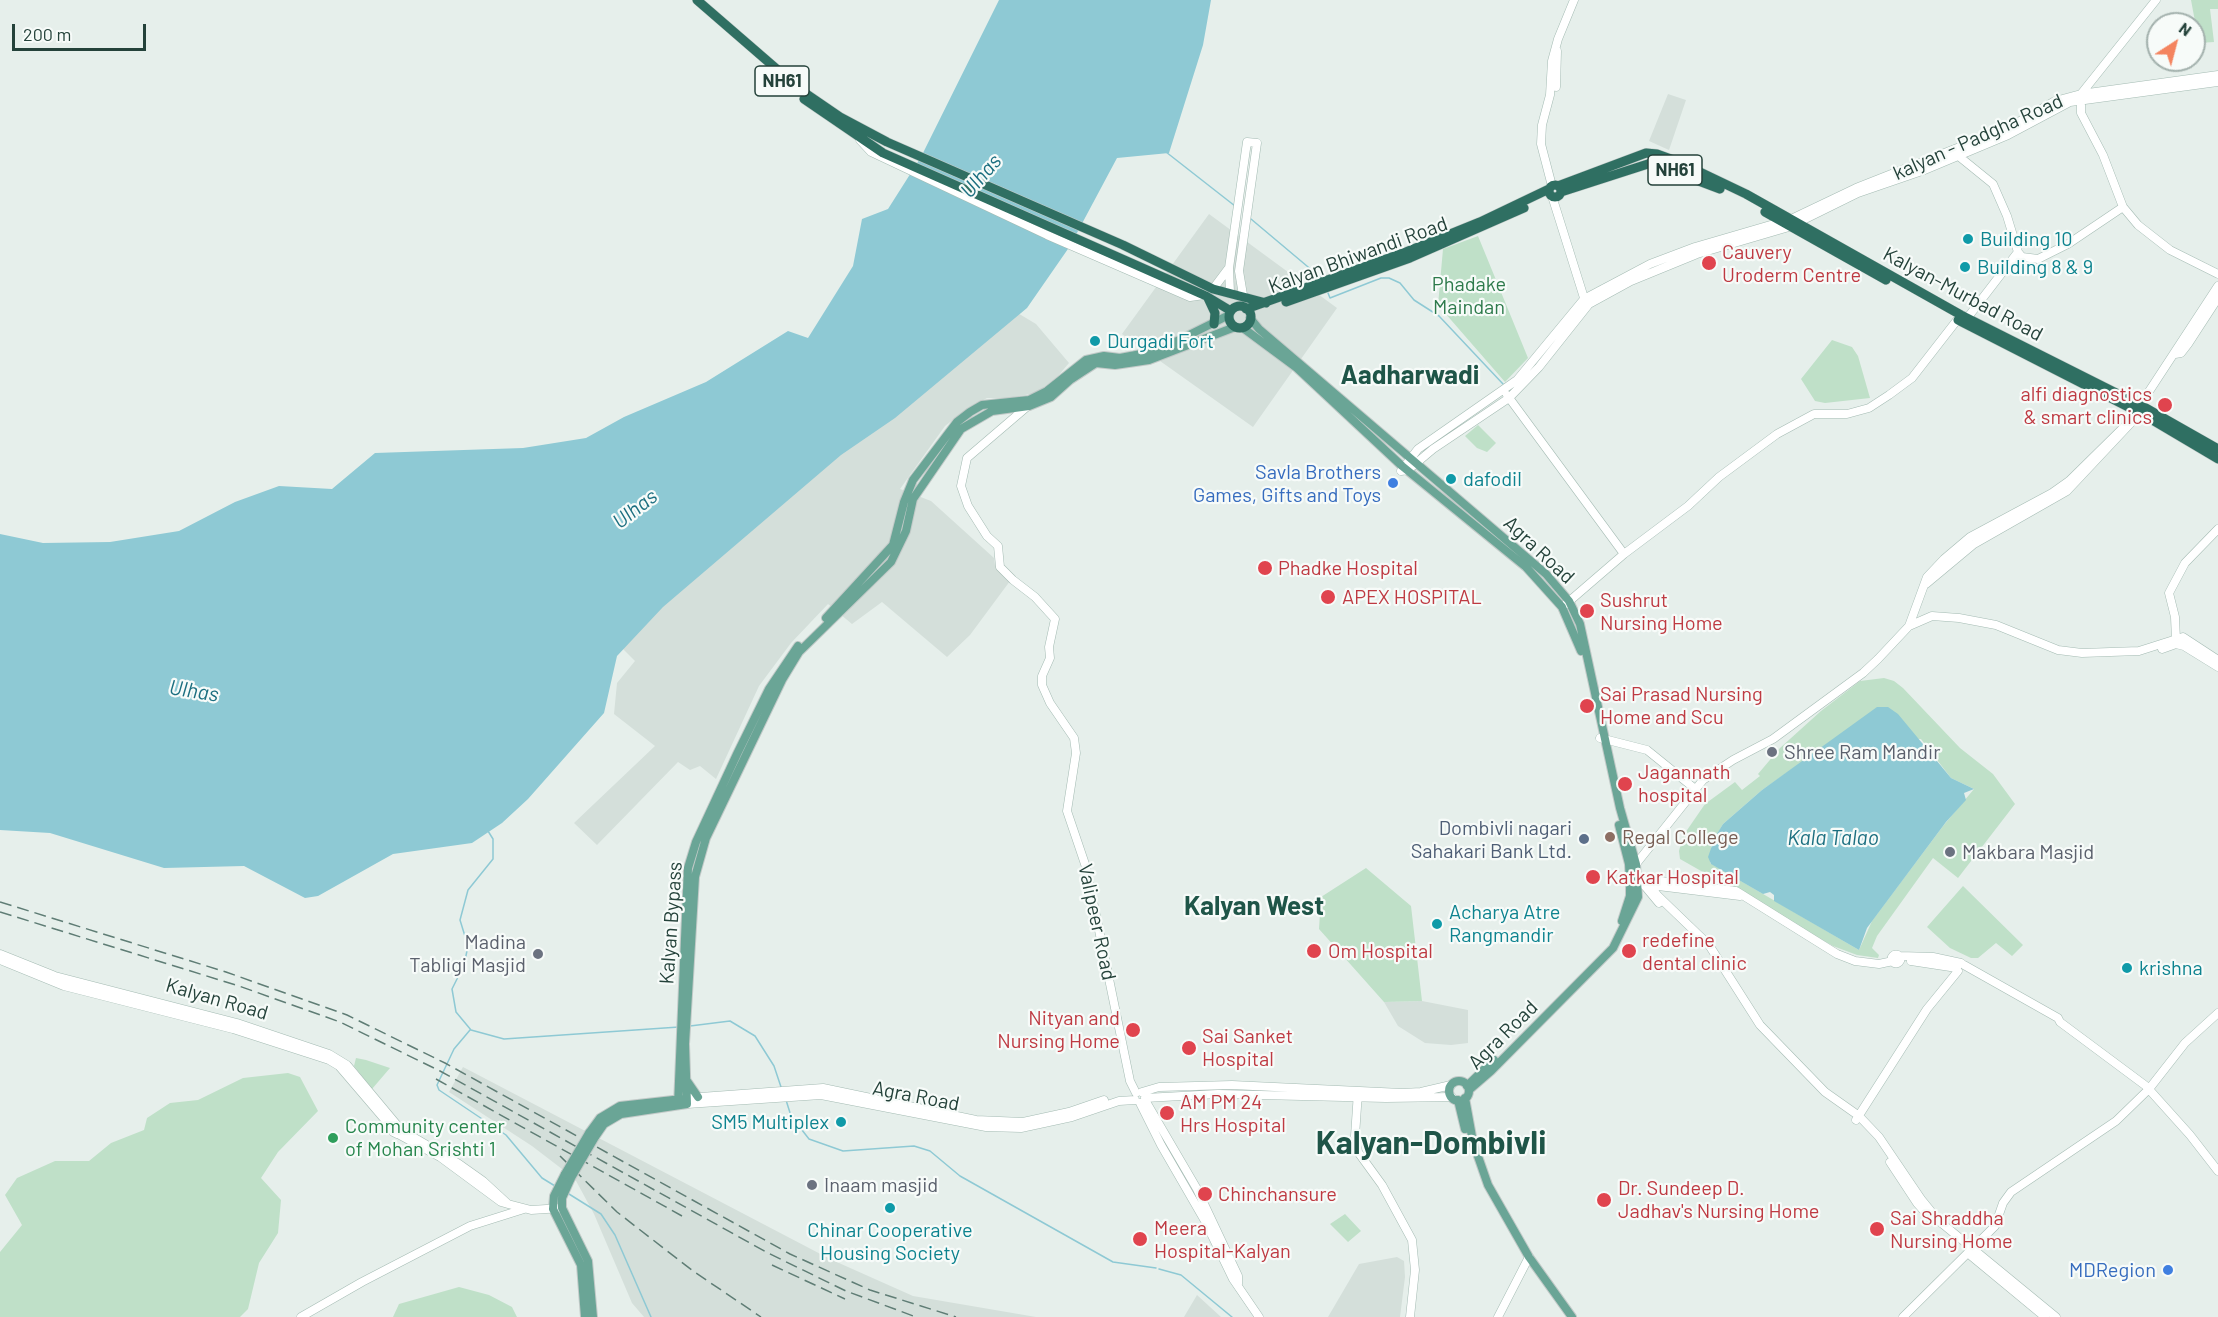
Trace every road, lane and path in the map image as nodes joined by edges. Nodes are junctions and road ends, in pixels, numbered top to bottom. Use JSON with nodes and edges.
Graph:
{"nodes":[{"id":1,"x":689,"y":0,"type":"edge"},
{"id":2,"x":697,"y":0,"type":"edge"},
{"id":3,"x":1574,"y":0,"type":"edge"},
{"id":4,"x":2156,"y":0,"type":"edge"},
{"id":5,"x":2218,"y":75,"type":"edge"},
{"id":6,"x":2202,"y":82,"type":"junction"},
{"id":7,"x":2218,"y":82,"type":"edge"},
{"id":8,"x":2080,"y":97,"type":"junction"},
{"id":9,"x":857,"y":137,"type":"junction"},
{"id":10,"x":1955,"y":154,"type":"junction"},
{"id":11,"x":882,"y":155,"type":"junction"},
{"id":12,"x":1554,"y":188,"type":"junction"},
{"id":13,"x":2123,"y":207,"type":"junction"},
{"id":14,"x":1790,"y":223,"type":"junction"},
{"id":15,"x":2018,"y":252,"type":"junction"},
{"id":16,"x":1229,"y":272,"type":"junction"},
{"id":17,"x":2218,"y":274,"type":"edge"},
{"id":18,"x":1240,"y":277,"type":"junction"},
{"id":19,"x":1328,"y":284,"type":"junction"},
{"id":20,"x":2218,"y":286,"type":"edge"},
{"id":21,"x":1316,"y":288,"type":"junction"},
{"id":22,"x":1208,"y":292,"type":"junction"},
{"id":23,"x":1230,"y":293,"type":"junction"},
{"id":24,"x":1243,"y":295,"type":"junction"},
{"id":25,"x":2218,"y":298,"type":"edge"},
{"id":26,"x":1586,"y":302,"type":"junction"},
{"id":27,"x":1266,"y":303,"type":"junction"},
{"id":28,"x":1241,"y":312,"type":"junction"},
{"id":29,"x":1962,"y":319,"type":"junction"},
{"id":30,"x":1214,"y":324,"type":"junction"},
{"id":31,"x":1239,"y":327,"type":"junction"},
{"id":32,"x":2175,"y":354,"type":"junction"},
{"id":33,"x":1507,"y":394,"type":"junction"},
{"id":34,"x":1029,"y":403,"type":"junction"},
{"id":35,"x":2141,"y":408,"type":"junction"},
{"id":36,"x":2218,"y":449,"type":"edge"},
{"id":37,"x":2218,"y":459,"type":"edge"},
{"id":38,"x":1407,"y":466,"type":"junction"},
{"id":39,"x":2218,"y":529,"type":"edge"},
{"id":40,"x":1624,"y":554,"type":"junction"},
{"id":41,"x":1566,"y":604,"type":"junction"},
{"id":42,"x":1915,"y":609,"type":"junction"},
{"id":43,"x":1925,"y":617,"type":"junction"},
{"id":44,"x":1909,"y":626,"type":"junction"},
{"id":45,"x":2176,"y":641,"type":"junction"},
{"id":46,"x":2187,"y":644,"type":"junction"},
{"id":47,"x":2218,"y":660,"type":"edge"},
{"id":48,"x":2218,"y":667,"type":"edge"},
{"id":49,"x":1602,"y":739,"type":"junction"},
{"id":50,"x":1694,"y":788,"type":"junction"},
{"id":51,"x":1636,"y":864,"type":"junction"},
{"id":52,"x":1641,"y":881,"type":"junction"},
{"id":53,"x":0,"y":954,"type":"edge"},
{"id":54,"x":0,"y":960,"type":"edge"},
{"id":55,"x":1961,"y":967,"type":"junction"},
{"id":56,"x":2218,"y":1013,"type":"edge"},
{"id":57,"x":682,"y":1045,"type":"junction"},
{"id":58,"x":335,"y":1060,"type":"junction"},
{"id":59,"x":685,"y":1078,"type":"junction"},
{"id":60,"x":1451,"y":1085,"type":"junction"},
{"id":61,"x":2145,"y":1089,"type":"junction"},
{"id":62,"x":773,"y":1094,"type":"junction"},
{"id":63,"x":1358,"y":1094,"type":"junction"},
{"id":64,"x":1462,"y":1094,"type":"junction"},
{"id":65,"x":1422,"y":1095,"type":"junction"},
{"id":66,"x":698,"y":1097,"type":"junction"},
{"id":67,"x":1140,"y":1097,"type":"junction"},
{"id":68,"x":683,"y":1102,"type":"junction"},
{"id":69,"x":1857,"y":1118,"type":"junction"},
{"id":70,"x":2218,"y":1171,"type":"edge"},
{"id":71,"x":2218,"y":1177,"type":"edge"},
{"id":72,"x":524,"y":1209,"type":"junction"},
{"id":73,"x":557,"y":1209,"type":"junction"},
{"id":74,"x":1969,"y":1251,"type":"junction"},
{"id":75,"x":1528,"y":1259,"type":"junction"},
{"id":76,"x":1567,"y":1314,"type":"edge"},
{"id":77,"x":301,"y":1317,"type":"edge"},
{"id":78,"x":585,"y":1317,"type":"edge"},
{"id":79,"x":593,"y":1317,"type":"edge"},
{"id":80,"x":1259,"y":1317,"type":"edge"},
{"id":81,"x":1410,"y":1317,"type":"edge"},
{"id":82,"x":1498,"y":1317,"type":"edge"},
{"id":83,"x":1903,"y":1317,"type":"edge"},
{"id":84,"x":2045,"y":1317,"type":"edge"},
{"id":85,"x":2056,"y":1317,"type":"edge"}],
"edges":[{"from":1,"to":9,"type":"highway","number":"NH61"},
{"from":2,"to":22,"type":"highway","name":"Kalyan Bhiwandi Road","number":"NH61"},
{"from":3,"to":12,"type":"street"},
{"from":4,"to":8,"type":"street"},
{"from":5,"to":6,"type":"street","name":"kalyan - Padgha Road"},
{"from":6,"to":7,"type":"street"},
{"from":6,"to":8,"type":"street","name":"kalyan - Padgha Road"},
{"from":8,"to":10,"type":"street","name":"kalyan - Padgha Road"},
{"from":8,"to":13,"type":"street"},
{"from":9,"to":11,"type":"highway","number":"NH61"},
{"from":9,"to":11,"type":"street"},
{"from":10,"to":14,"type":"street","name":"kalyan - Padgha Road"},
{"from":10,"to":15,"type":"street"},
{"from":11,"to":22,"type":"highway","number":"NH61"},
{"from":12,"to":14,"type":"highway","number":"NH61"},
{"from":12,"to":19,"type":"highway","name":"Kalyan Bhiwandi Road","number":"NH61"},
{"from":12,"to":19,"type":"highway","name":"Kalyan Bhiwandi Road","number":"NH61"},
{"from":12,"to":26,"type":"street"},
{"from":13,"to":15,"type":"street"},
{"from":13,"to":17,"type":"street"},
{"from":14,"to":26,"type":"street"},
{"from":14,"to":29,"type":"highway","number":"NH61"},
{"from":15,"to":29,"type":"street"},
{"from":16,"to":18,"type":"street"},
{"from":16,"to":18,"type":"street"},
{"from":16,"to":22,"type":"street"},
{"from":16,"to":23,"type":"street"},
{"from":18,"to":24,"type":"street"},
{"from":19,"to":21,"type":"highway","name":"Kalyan Bhiwandi Road","number":"NH61"},
{"from":20,"to":32,"type":"street"},
{"from":21,"to":27,"type":"highway","name":"Kalyan Bhiwandi Road","number":"NH61"},
{"from":21,"to":28,"type":"highway","name":"Kalyan Bhiwandi Road","number":"NH61"},
{"from":22,"to":23,"type":"highway","name":"Kalyan Bhiwandi Road","number":"NH61"},
{"from":22,"to":28,"type":"highway","number":"NH61"},
{"from":22,"to":30,"type":"highway"},
{"from":23,"to":24,"type":"highway","name":"Kalyan Bhiwandi Road","number":"NH61"},
{"from":24,"to":27,"type":"highway","name":"Kalyan Bhiwandi Road","number":"NH61"},
{"from":25,"to":32,"type":"street"},
{"from":26,"to":33,"type":"street"},
{"from":27,"to":28,"type":"highway","name":"Kalyan Bhiwandi Road","number":"NH61"},
{"from":28,"to":30,"type":"main road"},
{"from":28,"to":31,"type":"highway"},
{"from":28,"to":31,"type":"highway"},
{"from":28,"to":38,"type":"main road","name":"Agra Road"},
{"from":29,"to":35,"type":"highway","name":"Kalyan-Murbad Road","number":"NH61"},
{"from":29,"to":40,"type":"street"},
{"from":30,"to":34,"type":"main road"},
{"from":31,"to":34,"type":"main road"},
{"from":31,"to":38,"type":"main road","name":"Agra Road"},
{"from":32,"to":35,"type":"street"},
{"from":33,"to":38,"type":"street"},
{"from":33,"to":40,"type":"street"},
{"from":34,"to":57,"type":"main road","name":"Kalyan Bypass"},
{"from":34,"to":67,"type":"street","name":"Valipeer Road"},
{"from":35,"to":36,"type":"highway","name":"Kalyan-Murbad Road","number":"NH61"},
{"from":35,"to":37,"type":"highway","number":"NH61"},
{"from":35,"to":42,"type":"street"},
{"from":38,"to":41,"type":"main road","name":"Agra Road"},
{"from":39,"to":45,"type":"street"},
{"from":40,"to":41,"type":"street"},
{"from":41,"to":49,"type":"main road","name":"Agra Road"},
{"from":42,"to":43,"type":"street"},
{"from":42,"to":44,"type":"street"},
{"from":43,"to":44,"type":"street"},
{"from":43,"to":45,"type":"street"},
{"from":44,"to":50,"type":"street"},
{"from":45,"to":46,"type":"street"},
{"from":46,"to":47,"type":"street"},
{"from":46,"to":48,"type":"street"},
{"from":49,"to":50,"type":"street"},
{"from":49,"to":51,"type":"main road","name":"Agra Road"},
{"from":49,"to":52,"type":"main road","name":"Agra Road"},
{"from":50,"to":51,"type":"street"},
{"from":51,"to":52,"type":"main road","name":"Agra Road"},
{"from":52,"to":55,"type":"street"},
{"from":52,"to":64,"type":"main road","name":"Agra Road"},
{"from":52,"to":69,"type":"street"},
{"from":53,"to":58,"type":"street","name":"Kalyan Road"},
{"from":54,"to":58,"type":"street","name":"Kalyan Road"},
{"from":55,"to":61,"type":"street"},
{"from":55,"to":69,"type":"street"},
{"from":56,"to":61,"type":"street"},
{"from":57,"to":59,"type":"main road","name":"Kalyan Bypass"},
{"from":57,"to":68,"type":"main road","name":"Kalyan Bypass"},
{"from":58,"to":72,"type":"street","name":"Kalyan Road"},
{"from":59,"to":66,"type":"main road"},
{"from":59,"to":68,"type":"main road","name":"Kalyan Bypass"},
{"from":60,"to":64,"type":"main road"},
{"from":60,"to":64,"type":"main road"},
{"from":60,"to":65,"type":"street","name":"Agra Road"},
{"from":61,"to":70,"type":"street"},
{"from":61,"to":71,"type":"street"},
{"from":61,"to":74,"type":"street"},
{"from":62,"to":66,"type":"street","name":"Agra Road"},
{"from":62,"to":67,"type":"street","name":"Agra Road"},
{"from":62,"to":68,"type":"street","name":"Agra Road"},
{"from":63,"to":65,"type":"street","name":"Agra Road"},
{"from":63,"to":67,"type":"street","name":"Agra Road"},
{"from":63,"to":81,"type":"street"},
{"from":64,"to":65,"type":"street","name":"Agra Road"},
{"from":64,"to":75,"type":"main road"},
{"from":66,"to":68,"type":"street","name":"Agra Road"},
{"from":67,"to":80,"type":"street","name":"Valipeer Road"},
{"from":68,"to":73,"type":"main road","bridge":true},
{"from":69,"to":74,"type":"street"},
{"from":72,"to":73,"type":"street","name":"Kalyan Road"},
{"from":72,"to":77,"type":"street"},
{"from":73,"to":78,"type":"main road"},
{"from":73,"to":79,"type":"main road"},
{"from":74,"to":83,"type":"street"},
{"from":74,"to":84,"type":"street"},
{"from":74,"to":85,"type":"street"},
{"from":75,"to":76,"type":"main road"},
{"from":75,"to":82,"type":"street"}]}
